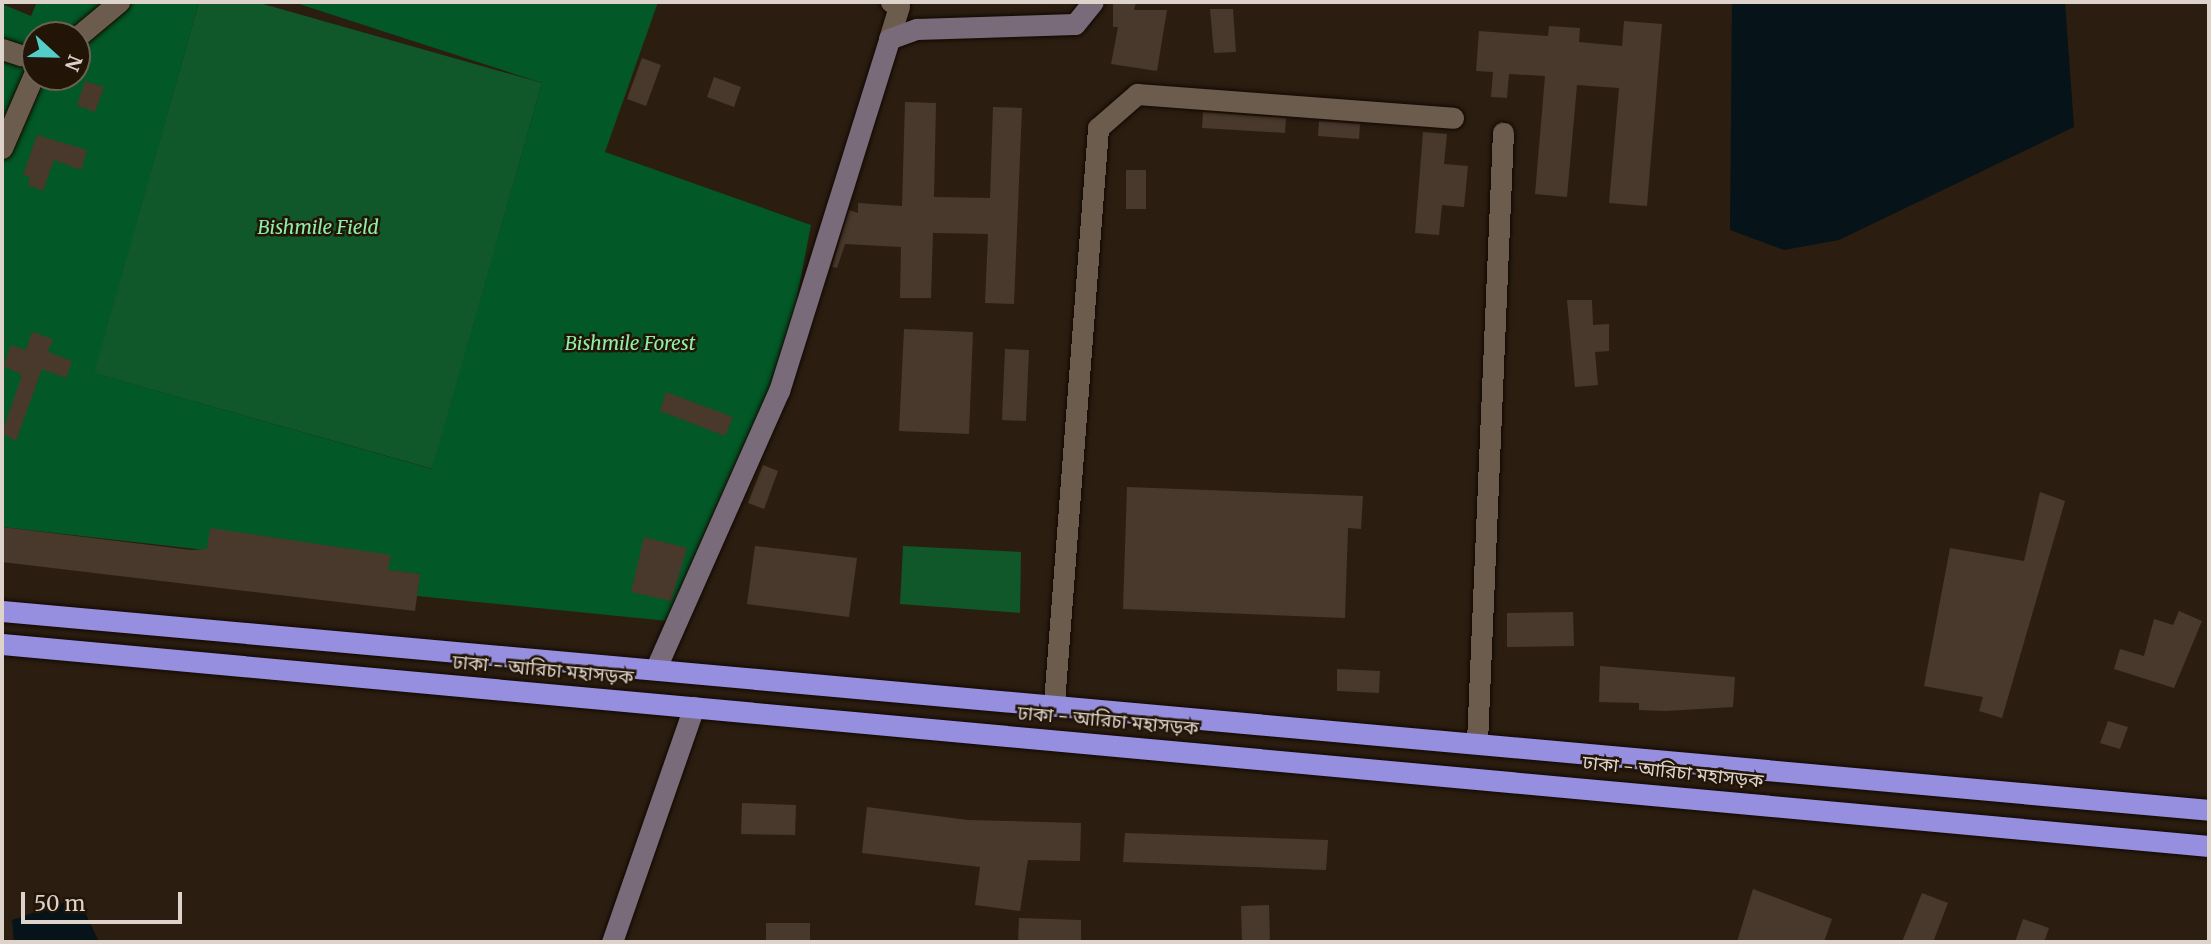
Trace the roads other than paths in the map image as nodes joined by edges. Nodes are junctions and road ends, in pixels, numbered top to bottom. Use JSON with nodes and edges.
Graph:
{"nodes":[{"id":1,"x":119,"y":2,"type":"edge"},
{"id":2,"x":891,"y":2,"type":"edge"},
{"id":3,"x":1093,"y":2,"type":"edge"},
{"id":4,"x":91,"y":25,"type":"edge"},
{"id":5,"x":889,"y":39,"type":"junction"},
{"id":6,"x":27,"y":91,"type":"edge"},
{"id":7,"x":1453,"y":118,"type":"dead end"},
{"id":8,"x":1503,"y":134,"type":"dead end"},
{"id":9,"x":2,"y":148,"type":"edge"},
{"id":10,"x":2,"y":611,"type":"edge"},
{"id":11,"x":2,"y":644,"type":"edge"},
{"id":12,"x":656,"y":668,"type":"junction"},
{"id":13,"x":1054,"y":703,"type":"junction"},
{"id":14,"x":694,"y":707,"type":"junction"},
{"id":15,"x":1476,"y":742,"type":"junction"},
{"id":16,"x":2209,"y":810,"type":"edge"},
{"id":17,"x":2209,"y":846,"type":"edge"},
{"id":18,"x":612,"y":942,"type":"edge"}],
"edges":[{"from":1,"to":4,"type":"street"},
{"from":2,"to":5,"type":"street"},
{"from":3,"to":5,"type":"street"},
{"from":5,"to":12,"type":"street"},
{"from":6,"to":9,"type":"street"},
{"from":7,"to":13,"type":"street"},
{"from":8,"to":15,"type":"street"},
{"from":10,"to":12,"type":"highway","name":"ঢাকা - আরিচা মহাসড়ক"},
{"from":11,"to":14,"type":"highway","name":"ঢাকা - আরিচা মহাসড়ক"},
{"from":12,"to":13,"type":"highway","name":"ঢাকা - আরিচা মহাসড়ক"},
{"from":13,"to":15,"type":"highway","name":"ঢাকা - আরিচা মহাসড়ক"},
{"from":14,"to":17,"type":"highway","name":"ঢাকা - আরিচা মহাসড়ক"},
{"from":14,"to":18,"type":"street"},
{"from":15,"to":16,"type":"highway","name":"ঢাকা - আরিচা মহাসড়ক"}]}
